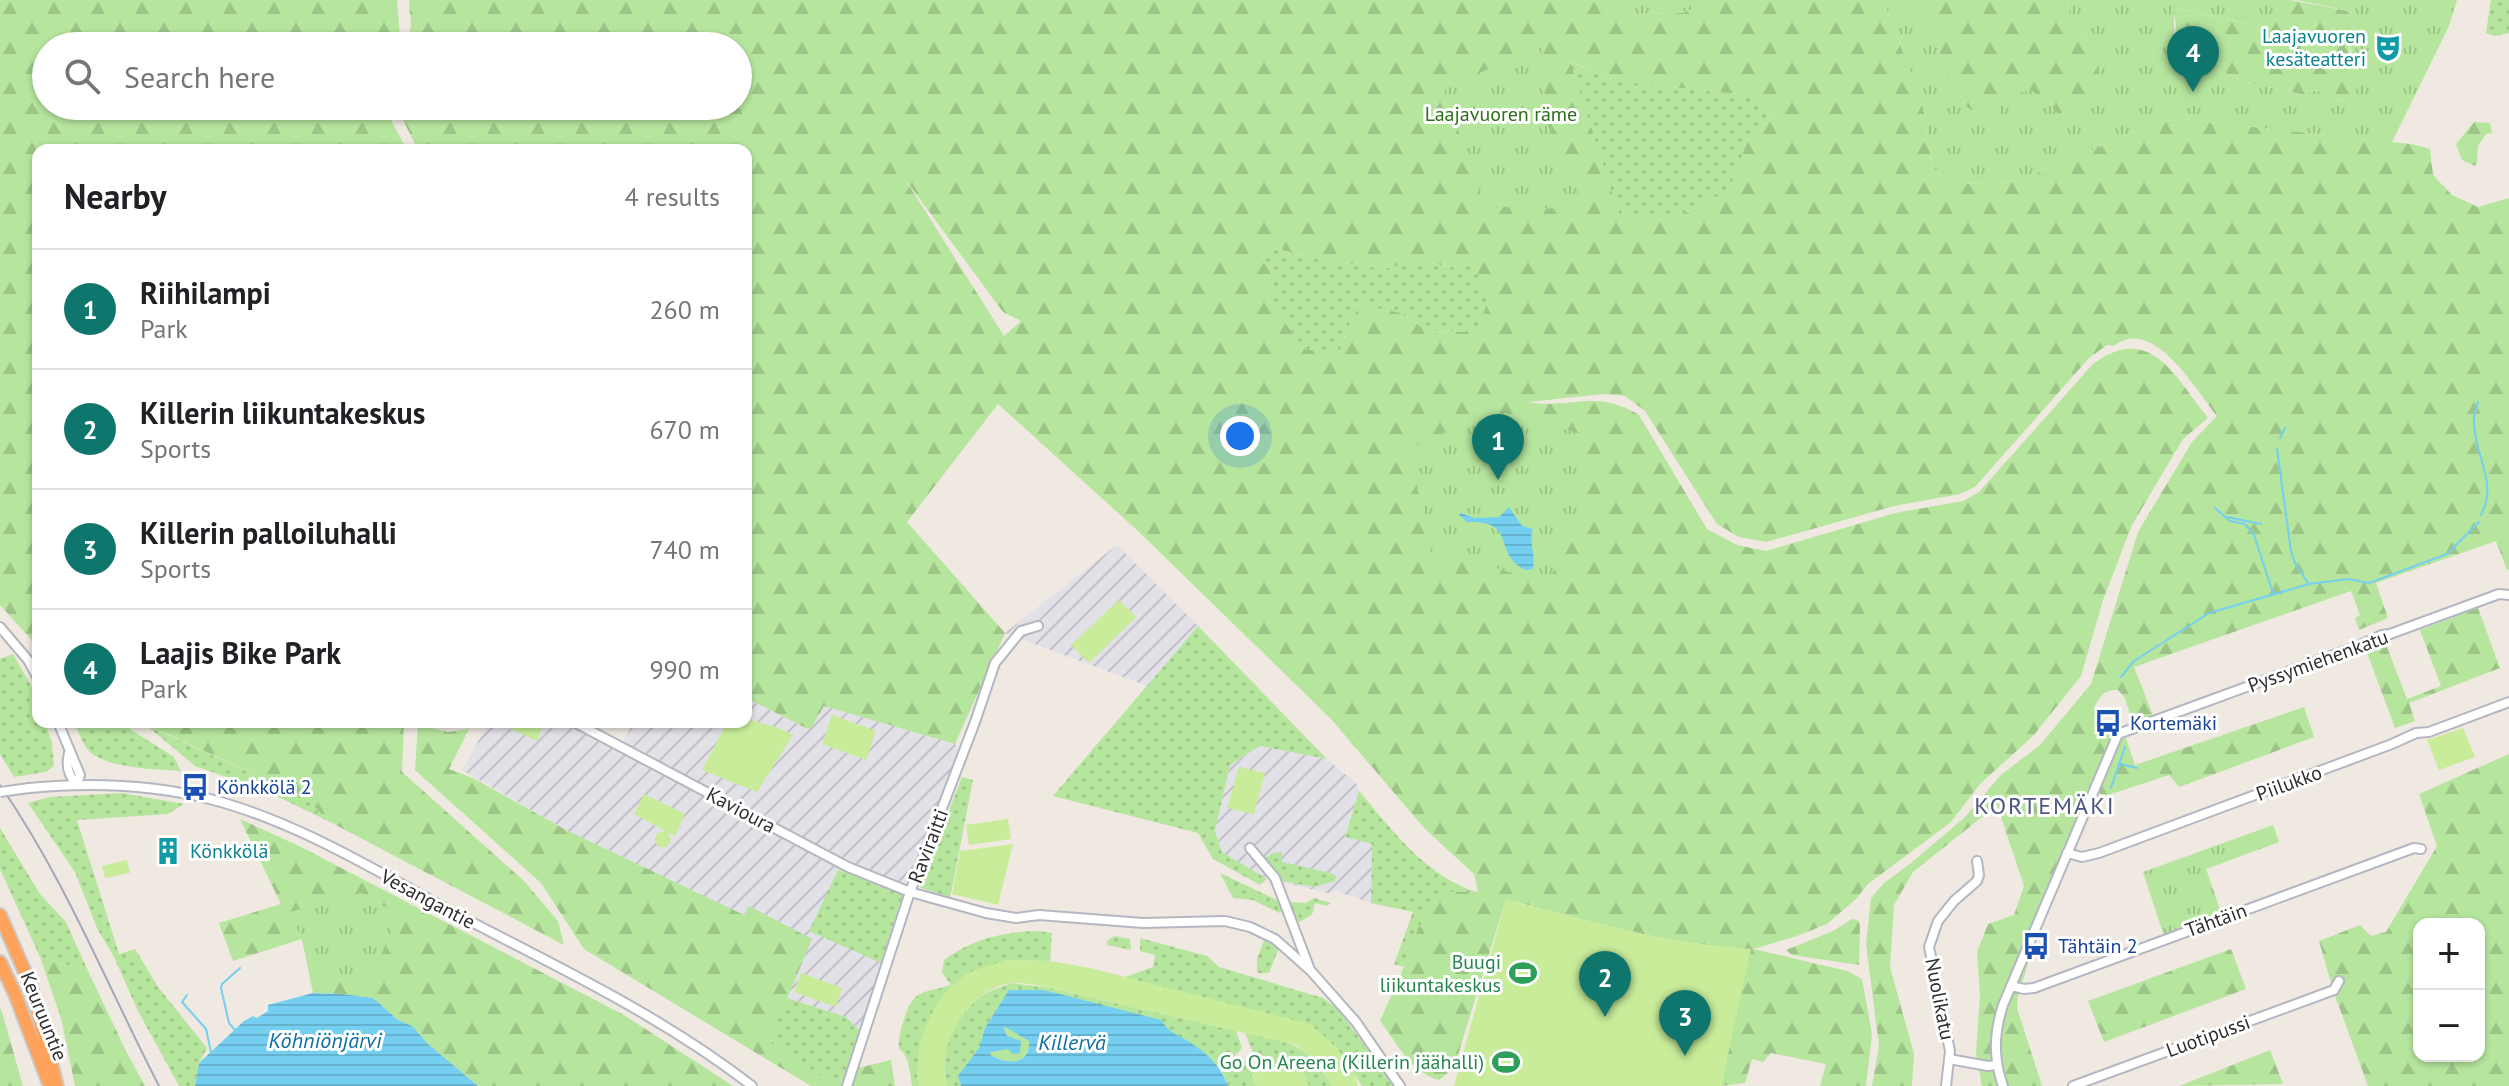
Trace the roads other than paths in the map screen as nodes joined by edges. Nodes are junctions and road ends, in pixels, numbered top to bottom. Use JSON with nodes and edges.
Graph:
{"nodes":[{"id":1,"x":2509,"y":595,"type":"edge"},
{"id":2,"x":1038,"y":626,"type":"dead end"},
{"id":3,"x":0,"y":627,"type":"edge"},
{"id":4,"x":32,"y":667,"type":"edge"},
{"id":5,"x":2509,"y":702,"type":"edge"},
{"id":6,"x":60,"y":728,"type":"edge"},
{"id":7,"x":585,"y":728,"type":"edge"},
{"id":8,"x":77,"y":784,"type":"junction"},
{"id":9,"x":0,"y":792,"type":"edge"},
{"id":10,"x":1250,"y":848,"type":"dead end"},
{"id":11,"x":2421,"y":849,"type":"dead end"},
{"id":12,"x":2067,"y":853,"type":"junction"},
{"id":13,"x":1977,"y":861,"type":"dead end"},
{"id":14,"x":910,"y":892,"type":"junction"},
{"id":15,"x":0,"y":915,"type":"edge"},
{"id":16,"x":0,"y":962,"type":"edge"},
{"id":17,"x":1311,"y":971,"type":"junction"},
{"id":18,"x":2339,"y":981,"type":"dead end"},
{"id":19,"x":2011,"y":986,"type":"junction"},
{"id":20,"x":1949,"y":1059,"type":"junction"},
{"id":21,"x":1997,"y":1065,"type":"junction"},
{"id":22,"x":50,"y":1086,"type":"edge"},
{"id":23,"x":57,"y":1086,"type":"edge"},
{"id":24,"x":752,"y":1086,"type":"edge"},
{"id":25,"x":847,"y":1086,"type":"edge"},
{"id":26,"x":1400,"y":1086,"type":"edge"},
{"id":27,"x":1946,"y":1086,"type":"edge"},
{"id":28,"x":2003,"y":1086,"type":"edge"},
{"id":29,"x":2073,"y":1086,"type":"edge"}],
"edges":[{"from":1,"to":12,"type":"street","name":"Pyssymiehenkatu"},
{"from":2,"to":14,"type":"street","name":"Raviraitti"},
{"from":3,"to":4,"type":"street"},
{"from":5,"to":12,"type":"street","name":"Piilukko"},
{"from":6,"to":8,"type":"street"},
{"from":7,"to":14,"type":"street","name":"Kavioura"},
{"from":8,"to":9,"type":"street","name":"Vesangantie","bridge":true},
{"from":8,"to":24,"type":"street","name":"Vesangantie"},
{"from":10,"to":17,"type":"street"},
{"from":11,"to":19,"type":"street","name":"Tähtäin"},
{"from":12,"to":19,"type":"street","name":"Pyssymiehenkatu"},
{"from":13,"to":20,"type":"street","name":"Nuolikatu"},
{"from":14,"to":17,"type":"street","name":"Kavioura"},
{"from":14,"to":25,"type":"street","name":"Raviraitti"},
{"from":15,"to":23,"type":"highway"},
{"from":16,"to":22,"type":"highway","name":"Keuruuntie"},
{"from":17,"to":26,"type":"street"},
{"from":18,"to":29,"type":"street","name":"Luotipussi"},
{"from":19,"to":21,"type":"street","name":"Pyssymiehenkatu"},
{"from":20,"to":21,"type":"street","name":"Nuolikatu"},
{"from":20,"to":27,"type":"street","name":"Nuolikatu"},
{"from":21,"to":28,"type":"street","name":"Pyssymiehenkatu"}]}
